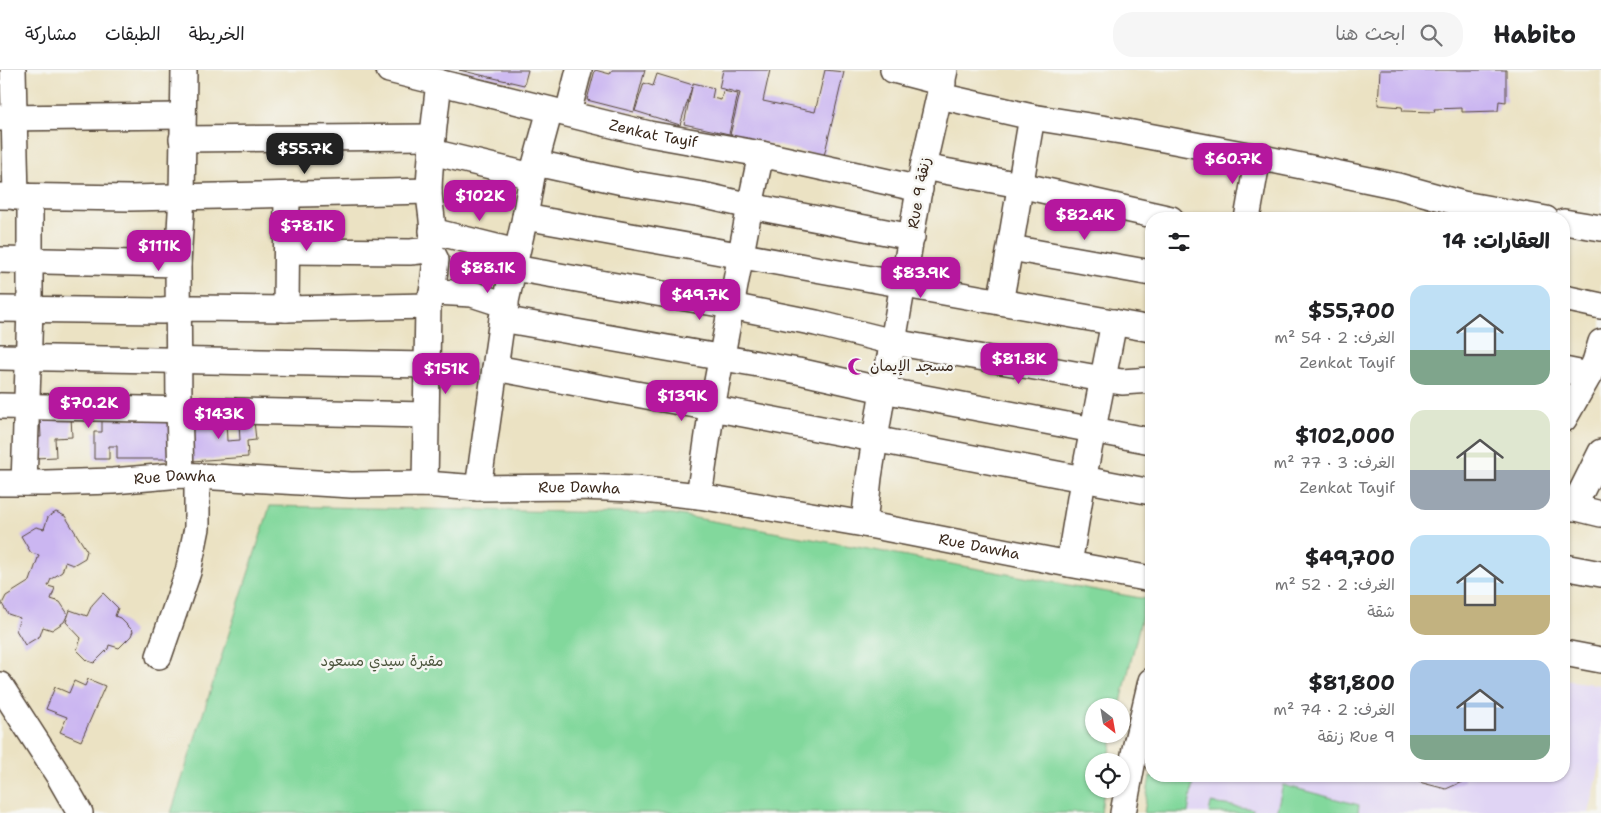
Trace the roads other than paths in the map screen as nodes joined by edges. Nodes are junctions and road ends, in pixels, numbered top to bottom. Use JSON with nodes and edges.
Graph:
{"nodes":[{"id":1,"x":13,"y":70,"type":"edge"},
{"id":2,"x":184,"y":70,"type":"edge"},
{"id":3,"x":389,"y":70,"type":"edge"},
{"id":4,"x":579,"y":70,"type":"edge"},
{"id":5,"x":893,"y":70,"type":"edge"},
{"id":6,"x":439,"y":82,"type":"junction"},
{"id":7,"x":942,"y":83,"type":"edge"},
{"id":8,"x":559,"y":111,"type":"junction"},
{"id":9,"x":1032,"y":117,"type":"junction"},
{"id":10,"x":7,"y":118,"type":"edge"},
{"id":11,"x":182,"y":128,"type":"junction"},
{"id":12,"x":433,"y":144,"type":"junction"},
{"id":13,"x":761,"y":154,"type":"junction"},
{"id":14,"x":1258,"y":158,"type":"junction"},
{"id":15,"x":534,"y":170,"type":"junction"},
{"id":16,"x":922,"y":178,"type":"junction"},
{"id":17,"x":1020,"y":185,"type":"junction"},
{"id":18,"x":429,"y":192,"type":"junction"},
{"id":19,"x":287,"y":195,"type":"junction"},
{"id":20,"x":182,"y":196,"type":"junction"},
{"id":21,"x":15,"y":197,"type":"edge"},
{"id":22,"x":750,"y":206,"type":"junction"},
{"id":23,"x":1462,"y":211,"type":"edge"},
{"id":24,"x":1248,"y":212,"type":"edge"},
{"id":25,"x":1145,"y":213,"type":"edge"},
{"id":26,"x":525,"y":217,"type":"junction"},
{"id":27,"x":1570,"y":223,"type":"edge"},
{"id":28,"x":1601,"y":228,"type":"edge"},
{"id":29,"x":912,"y":237,"type":"junction"},
{"id":30,"x":429,"y":240,"type":"junction"},
{"id":31,"x":1010,"y":248,"type":"junction"},
{"id":32,"x":287,"y":251,"type":"junction"},
{"id":33,"x":742,"y":255,"type":"junction"},
{"id":34,"x":0,"y":260,"type":"edge"},
{"id":35,"x":515,"y":260,"type":"junction"},
{"id":36,"x":30,"y":261,"type":"junction"},
{"id":37,"x":178,"y":264,"type":"junction"},
{"id":38,"x":1145,"y":272,"type":"edge"},
{"id":39,"x":903,"y":285,"type":"junction"},
{"id":40,"x":1570,"y":299,"type":"edge"},
{"id":41,"x":430,"y":300,"type":"junction"},
{"id":42,"x":1000,"y":302,"type":"junction"},
{"id":43,"x":731,"y":306,"type":"junction"},
{"id":44,"x":1601,"y":306,"type":"edge"},
{"id":45,"x":0,"y":309,"type":"edge"},
{"id":46,"x":286,"y":309,"type":"junction"},
{"id":47,"x":30,"y":310,"type":"junction"},
{"id":48,"x":179,"y":310,"type":"junction"},
{"id":49,"x":504,"y":312,"type":"junction"},
{"id":50,"x":1114,"y":322,"type":"junction"},
{"id":51,"x":1145,"y":328,"type":"edge"},
{"id":52,"x":893,"y":342,"type":"junction"},
{"id":53,"x":0,"y":358,"type":"edge"},
{"id":54,"x":28,"y":358,"type":"junction"},
{"id":55,"x":722,"y":358,"type":"junction"},
{"id":56,"x":178,"y":360,"type":"junction"},
{"id":57,"x":1597,"y":361,"type":"edge"},
{"id":58,"x":427,"y":366,"type":"junction"},
{"id":59,"x":495,"y":368,"type":"junction"},
{"id":60,"x":1570,"y":368,"type":"edge"},
{"id":61,"x":1103,"y":379,"type":"junction"},
{"id":62,"x":1145,"y":380,"type":"edge"},
{"id":63,"x":883,"y":390,"type":"junction"},
{"id":64,"x":0,"y":406,"type":"edge"},
{"id":65,"x":28,"y":407,"type":"junction"},
{"id":66,"x":712,"y":408,"type":"junction"},
{"id":67,"x":1570,"y":408,"type":"edge"},
{"id":68,"x":179,"y":409,"type":"junction"},
{"id":69,"x":426,"y":415,"type":"junction"},
{"id":70,"x":1093,"y":430,"type":"junction"},
{"id":71,"x":875,"y":440,"type":"junction"},
{"id":72,"x":1145,"y":440,"type":"edge"},
{"id":73,"x":1601,"y":452,"type":"edge"},
{"id":74,"x":189,"y":475,"type":"junction"},
{"id":75,"x":1083,"y":480,"type":"junction"},
{"id":76,"x":12,"y":483,"type":"edge"},
{"id":77,"x":425,"y":484,"type":"junction"},
{"id":78,"x":478,"y":488,"type":"junction"},
{"id":79,"x":1145,"y":491,"type":"edge"},
{"id":80,"x":699,"y":496,"type":"junction"},
{"id":81,"x":1570,"y":503,"type":"edge"},
{"id":82,"x":1570,"y":506,"type":"edge"},
{"id":83,"x":1601,"y":514,"type":"edge"},
{"id":84,"x":864,"y":524,"type":"junction"},
{"id":85,"x":1069,"y":564,"type":"junction"},
{"id":86,"x":1570,"y":568,"type":"edge"},
{"id":87,"x":1601,"y":574,"type":"edge"},
{"id":88,"x":1145,"y":578,"type":"edge"},
{"id":89,"x":1570,"y":654,"type":"edge"},
{"id":90,"x":159,"y":656,"type":"dead end"},
{"id":91,"x":1601,"y":660,"type":"edge"},
{"id":92,"x":0,"y":686,"type":"edge"},
{"id":93,"x":1145,"y":706,"type":"edge"},
{"id":94,"x":80,"y":813,"type":"edge"},
{"id":95,"x":1122,"y":813,"type":"edge"}],
"edges":[{"from":1,"to":10,"type":"street"},
{"from":2,"to":11,"type":"street"},
{"from":3,"to":6,"type":"street","name":"Zenkat Tayif"},
{"from":4,"to":8,"type":"street"},
{"from":5,"to":7,"type":"street"},
{"from":6,"to":8,"type":"street","name":"Zenkat Tayif"},
{"from":6,"to":12,"type":"street"},
{"from":7,"to":9,"type":"street"},
{"from":7,"to":16,"type":"street","name":"Rue 9 زنقة"},
{"from":8,"to":13,"type":"street","name":"Zenkat Tayif"},
{"from":8,"to":15,"type":"street"},
{"from":9,"to":14,"type":"street"},
{"from":9,"to":17,"type":"street"},
{"from":10,"to":11,"type":"street"},
{"from":10,"to":21,"type":"street"},
{"from":11,"to":12,"type":"street"},
{"from":11,"to":20,"type":"street"},
{"from":12,"to":15,"type":"street"},
{"from":12,"to":18,"type":"street"},
{"from":13,"to":16,"type":"street","name":"Zenkat Tayif"},
{"from":13,"to":22,"type":"street"},
{"from":14,"to":23,"type":"street"},
{"from":14,"to":24,"type":"street"},
{"from":15,"to":22,"type":"street"},
{"from":15,"to":26,"type":"street"},
{"from":16,"to":17,"type":"street","name":"Zenkat Tayif"},
{"from":16,"to":29,"type":"street","name":"Rue 9 زنقة"},
{"from":17,"to":25,"type":"street","name":"Zenkat Tayif"},
{"from":17,"to":31,"type":"street"},
{"from":18,"to":19,"type":"street"},
{"from":18,"to":30,"type":"street"},
{"from":19,"to":20,"type":"street"},
{"from":19,"to":32,"type":"street"},
{"from":20,"to":21,"type":"street"},
{"from":20,"to":37,"type":"street"},
{"from":21,"to":36,"type":"street"},
{"from":22,"to":29,"type":"street"},
{"from":22,"to":33,"type":"street"},
{"from":26,"to":33,"type":"street"},
{"from":26,"to":35,"type":"street"},
{"from":27,"to":28,"type":"street"},
{"from":29,"to":39,"type":"street","name":"Rue 9 زنقة"},
{"from":30,"to":32,"type":"street"},
{"from":30,"to":35,"type":"street"},
{"from":30,"to":41,"type":"street"},
{"from":31,"to":38,"type":"street"},
{"from":31,"to":42,"type":"street"},
{"from":32,"to":46,"type":"street"},
{"from":33,"to":39,"type":"street"},
{"from":33,"to":43,"type":"street"},
{"from":34,"to":36,"type":"street"},
{"from":35,"to":43,"type":"street"},
{"from":35,"to":49,"type":"street"},
{"from":36,"to":37,"type":"street"},
{"from":36,"to":47,"type":"street"},
{"from":37,"to":48,"type":"street"},
{"from":39,"to":42,"type":"street"},
{"from":39,"to":52,"type":"street","name":"Rue 9 زنقة"},
{"from":40,"to":44,"type":"street"},
{"from":41,"to":46,"type":"street"},
{"from":41,"to":49,"type":"street"},
{"from":41,"to":58,"type":"street"},
{"from":42,"to":50,"type":"street"},
{"from":43,"to":52,"type":"street"},
{"from":43,"to":55,"type":"street"},
{"from":45,"to":47,"type":"street"},
{"from":46,"to":48,"type":"street"},
{"from":47,"to":48,"type":"street"},
{"from":47,"to":54,"type":"street"},
{"from":48,"to":56,"type":"street"},
{"from":49,"to":55,"type":"street"},
{"from":49,"to":59,"type":"street"},
{"from":50,"to":51,"type":"street"},
{"from":50,"to":61,"type":"street"},
{"from":52,"to":61,"type":"street"},
{"from":52,"to":63,"type":"street","name":"Rue 9 زنقة"},
{"from":53,"to":54,"type":"street"},
{"from":54,"to":56,"type":"street"},
{"from":54,"to":65,"type":"street"},
{"from":55,"to":63,"type":"street"},
{"from":55,"to":66,"type":"street"},
{"from":56,"to":58,"type":"street"},
{"from":56,"to":68,"type":"street"},
{"from":57,"to":60,"type":"street"},
{"from":57,"to":67,"type":"street"},
{"from":58,"to":69,"type":"street"},
{"from":59,"to":66,"type":"street"},
{"from":59,"to":78,"type":"street"},
{"from":61,"to":62,"type":"street"},
{"from":61,"to":70,"type":"street"},
{"from":63,"to":70,"type":"street"},
{"from":63,"to":71,"type":"street","name":"Rue 9 زنقة"},
{"from":64,"to":65,"type":"street"},
{"from":65,"to":68,"type":"street"},
{"from":65,"to":76,"type":"street"},
{"from":66,"to":71,"type":"street"},
{"from":66,"to":80,"type":"street"},
{"from":68,"to":69,"type":"street"},
{"from":68,"to":74,"type":"street"},
{"from":69,"to":77,"type":"street"},
{"from":70,"to":72,"type":"street"},
{"from":70,"to":75,"type":"street"},
{"from":71,"to":75,"type":"street"},
{"from":71,"to":84,"type":"street","name":"Rue 9 زنقة"},
{"from":73,"to":81,"type":"street"},
{"from":74,"to":76,"type":"street","name":"Rue Dawha"},
{"from":74,"to":77,"type":"street","name":"Rue Dawha"},
{"from":74,"to":90,"type":"street"},
{"from":75,"to":79,"type":"street"},
{"from":75,"to":85,"type":"street"},
{"from":77,"to":78,"type":"street","name":"Rue Dawha"},
{"from":78,"to":80,"type":"street","name":"Rue Dawha"},
{"from":80,"to":84,"type":"street","name":"Rue Dawha"},
{"from":82,"to":83,"type":"street"},
{"from":84,"to":85,"type":"street","name":"Rue Dawha"},
{"from":85,"to":88,"type":"street","name":"Rue Dawha"},
{"from":86,"to":87,"type":"street"},
{"from":89,"to":91,"type":"street"},
{"from":92,"to":94,"type":"street"},
{"from":93,"to":95,"type":"street"}]}
